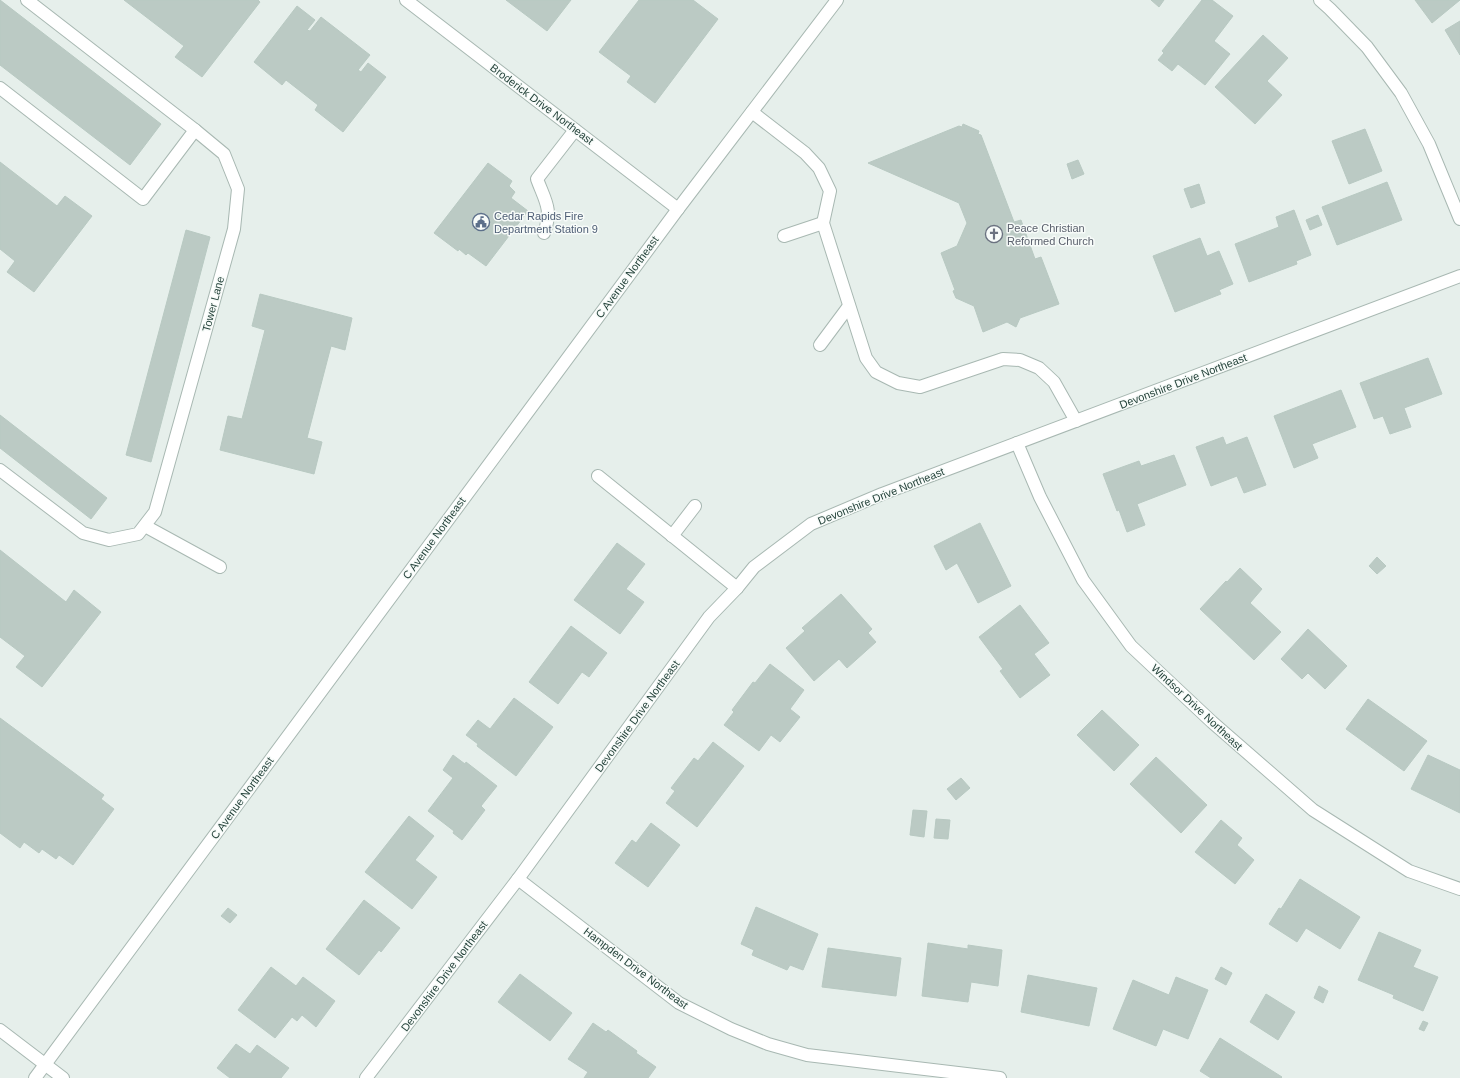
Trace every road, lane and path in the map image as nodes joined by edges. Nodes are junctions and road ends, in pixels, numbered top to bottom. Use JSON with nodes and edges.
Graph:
{"nodes":[{"id":1,"x":27,"y":0,"type":"edge"},
{"id":2,"x":406,"y":0,"type":"edge"},
{"id":3,"x":837,"y":0,"type":"edge"},
{"id":4,"x":1320,"y":0,"type":"edge"},
{"id":5,"x":0,"y":88,"type":"edge"},
{"id":6,"x":752,"y":112,"type":"junction"},
{"id":7,"x":195,"y":130,"type":"junction"},
{"id":8,"x":575,"y":130,"type":"junction"},
{"id":9,"x":678,"y":209,"type":"junction"},
{"id":10,"x":1460,"y":218,"type":"edge"},
{"id":11,"x":824,"y":223,"type":"junction"},
{"id":12,"x":544,"y":233,"type":"dead end"},
{"id":13,"x":784,"y":236,"type":"dead end"},
{"id":14,"x":1460,"y":276,"type":"edge"},
{"id":15,"x":849,"y":306,"type":"junction"},
{"id":16,"x":820,"y":345,"type":"dead end"},
{"id":17,"x":1076,"y":421,"type":"junction"},
{"id":18,"x":1017,"y":443,"type":"junction"},
{"id":19,"x":0,"y":470,"type":"edge"},
{"id":20,"x":598,"y":476,"type":"dead end"},
{"id":21,"x":695,"y":506,"type":"dead end"},
{"id":22,"x":144,"y":526,"type":"junction"},
{"id":23,"x":672,"y":536,"type":"junction"},
{"id":24,"x":220,"y":566,"type":"dead end"},
{"id":25,"x":737,"y":588,"type":"junction"},
{"id":26,"x":518,"y":879,"type":"junction"},
{"id":27,"x":1460,"y":889,"type":"edge"},
{"id":28,"x":0,"y":1030,"type":"edge"},
{"id":29,"x":45,"y":1064,"type":"junction"},
{"id":30,"x":35,"y":1078,"type":"edge"},
{"id":31,"x":63,"y":1078,"type":"edge"},
{"id":32,"x":366,"y":1078,"type":"edge"},
{"id":33,"x":1000,"y":1078,"type":"edge"}],
"edges":[{"from":1,"to":7,"type":"street","name":"Tower Lane"},
{"from":2,"to":8,"type":"street","name":"Broderick Drive Northeast"},
{"from":3,"to":6,"type":"street","name":"C Avenue Northeast"},
{"from":4,"to":10,"type":"street"},
{"from":5,"to":7,"type":"street"},
{"from":6,"to":9,"type":"street","name":"C Avenue Northeast"},
{"from":6,"to":11,"type":"street"},
{"from":7,"to":22,"type":"street","name":"Tower Lane"},
{"from":8,"to":9,"type":"street","name":"Broderick Drive Northeast"},
{"from":8,"to":12,"type":"street"},
{"from":9,"to":29,"type":"street","name":"C Avenue Northeast"},
{"from":11,"to":13,"type":"street"},
{"from":11,"to":15,"type":"street"},
{"from":14,"to":17,"type":"street","name":"Devonshire Drive Northeast"},
{"from":15,"to":16,"type":"street"},
{"from":15,"to":17,"type":"street"},
{"from":17,"to":18,"type":"street","name":"Devonshire Drive Northeast"},
{"from":18,"to":25,"type":"street","name":"Devonshire Drive Northeast"},
{"from":18,"to":27,"type":"street","name":"Windsor Drive Northeast"},
{"from":19,"to":22,"type":"street","name":"Tower Lane"},
{"from":20,"to":23,"type":"street"},
{"from":21,"to":23,"type":"street"},
{"from":22,"to":24,"type":"street"},
{"from":23,"to":25,"type":"street"},
{"from":25,"to":26,"type":"street","name":"Devonshire Drive Northeast"},
{"from":26,"to":32,"type":"street","name":"Devonshire Drive Northeast"},
{"from":26,"to":33,"type":"street","name":"Hampden Drive Northeast"},
{"from":28,"to":29,"type":"street"},
{"from":29,"to":30,"type":"street","name":"C Avenue Northeast"},
{"from":29,"to":31,"type":"street"}]}
